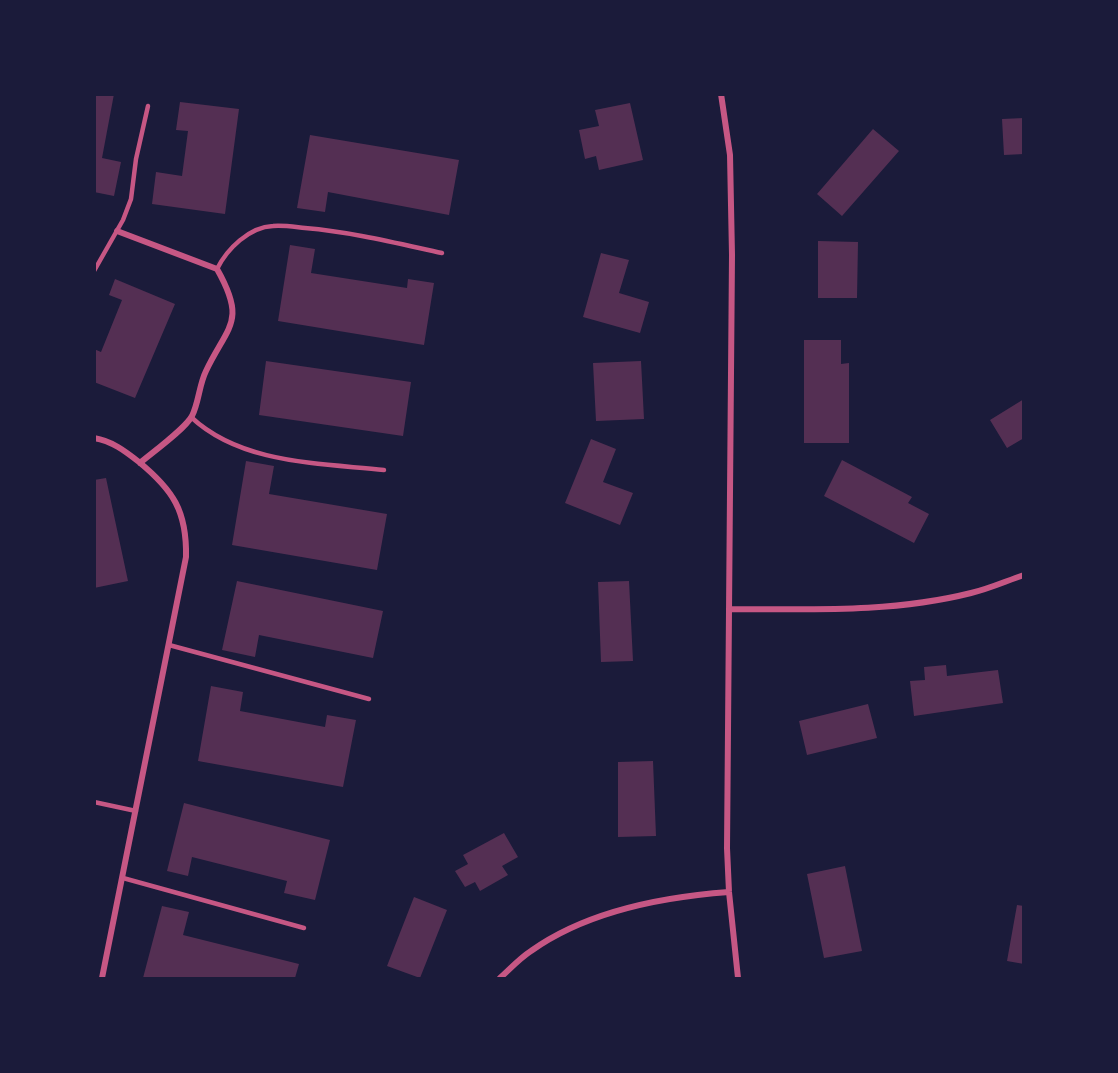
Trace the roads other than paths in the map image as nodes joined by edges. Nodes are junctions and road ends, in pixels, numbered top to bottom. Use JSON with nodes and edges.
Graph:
{"nodes":[{"id":1,"x":721,"y":94,"type":"edge"},
{"id":2,"x":148,"y":106,"type":"dead end"},
{"id":3,"x":117,"y":231,"type":"junction"},
{"id":4,"x":442,"y":253,"type":"dead end"},
{"id":5,"x":217,"y":269,"type":"junction"},
{"id":6,"x":94,"y":271,"type":"edge"},
{"id":7,"x":191,"y":417,"type":"junction"},
{"id":8,"x":94,"y":438,"type":"edge"},
{"id":9,"x":140,"y":463,"type":"junction"},
{"id":10,"x":384,"y":470,"type":"dead end"},
{"id":11,"x":1023,"y":575,"type":"edge"},
{"id":12,"x":730,"y":609,"type":"junction"},
{"id":13,"x":169,"y":645,"type":"junction"},
{"id":14,"x":369,"y":699,"type":"dead end"},
{"id":15,"x":94,"y":802,"type":"edge"},
{"id":16,"x":136,"y":811,"type":"junction"},
{"id":17,"x":123,"y":878,"type":"junction"},
{"id":18,"x":729,"y":892,"type":"junction"},
{"id":19,"x":304,"y":928,"type":"dead end"},
{"id":20,"x":102,"y":978,"type":"edge"},
{"id":21,"x":500,"y":978,"type":"edge"},
{"id":22,"x":738,"y":978,"type":"edge"}],
"edges":[{"from":1,"to":12,"type":"street"},
{"from":2,"to":3,"type":"lane"},
{"from":3,"to":5,"type":"street"},
{"from":3,"to":6,"type":"lane"},
{"from":4,"to":5,"type":"lane"},
{"from":5,"to":7,"type":"street"},
{"from":7,"to":9,"type":"street"},
{"from":7,"to":10,"type":"lane"},
{"from":8,"to":9,"type":"street"},
{"from":9,"to":13,"type":"street"},
{"from":11,"to":12,"type":"street"},
{"from":12,"to":18,"type":"street"},
{"from":13,"to":14,"type":"lane"},
{"from":13,"to":16,"type":"street"},
{"from":15,"to":16,"type":"lane"},
{"from":16,"to":17,"type":"street"},
{"from":17,"to":19,"type":"lane"},
{"from":17,"to":20,"type":"street"},
{"from":18,"to":21,"type":"street"},
{"from":18,"to":22,"type":"street"}]}
